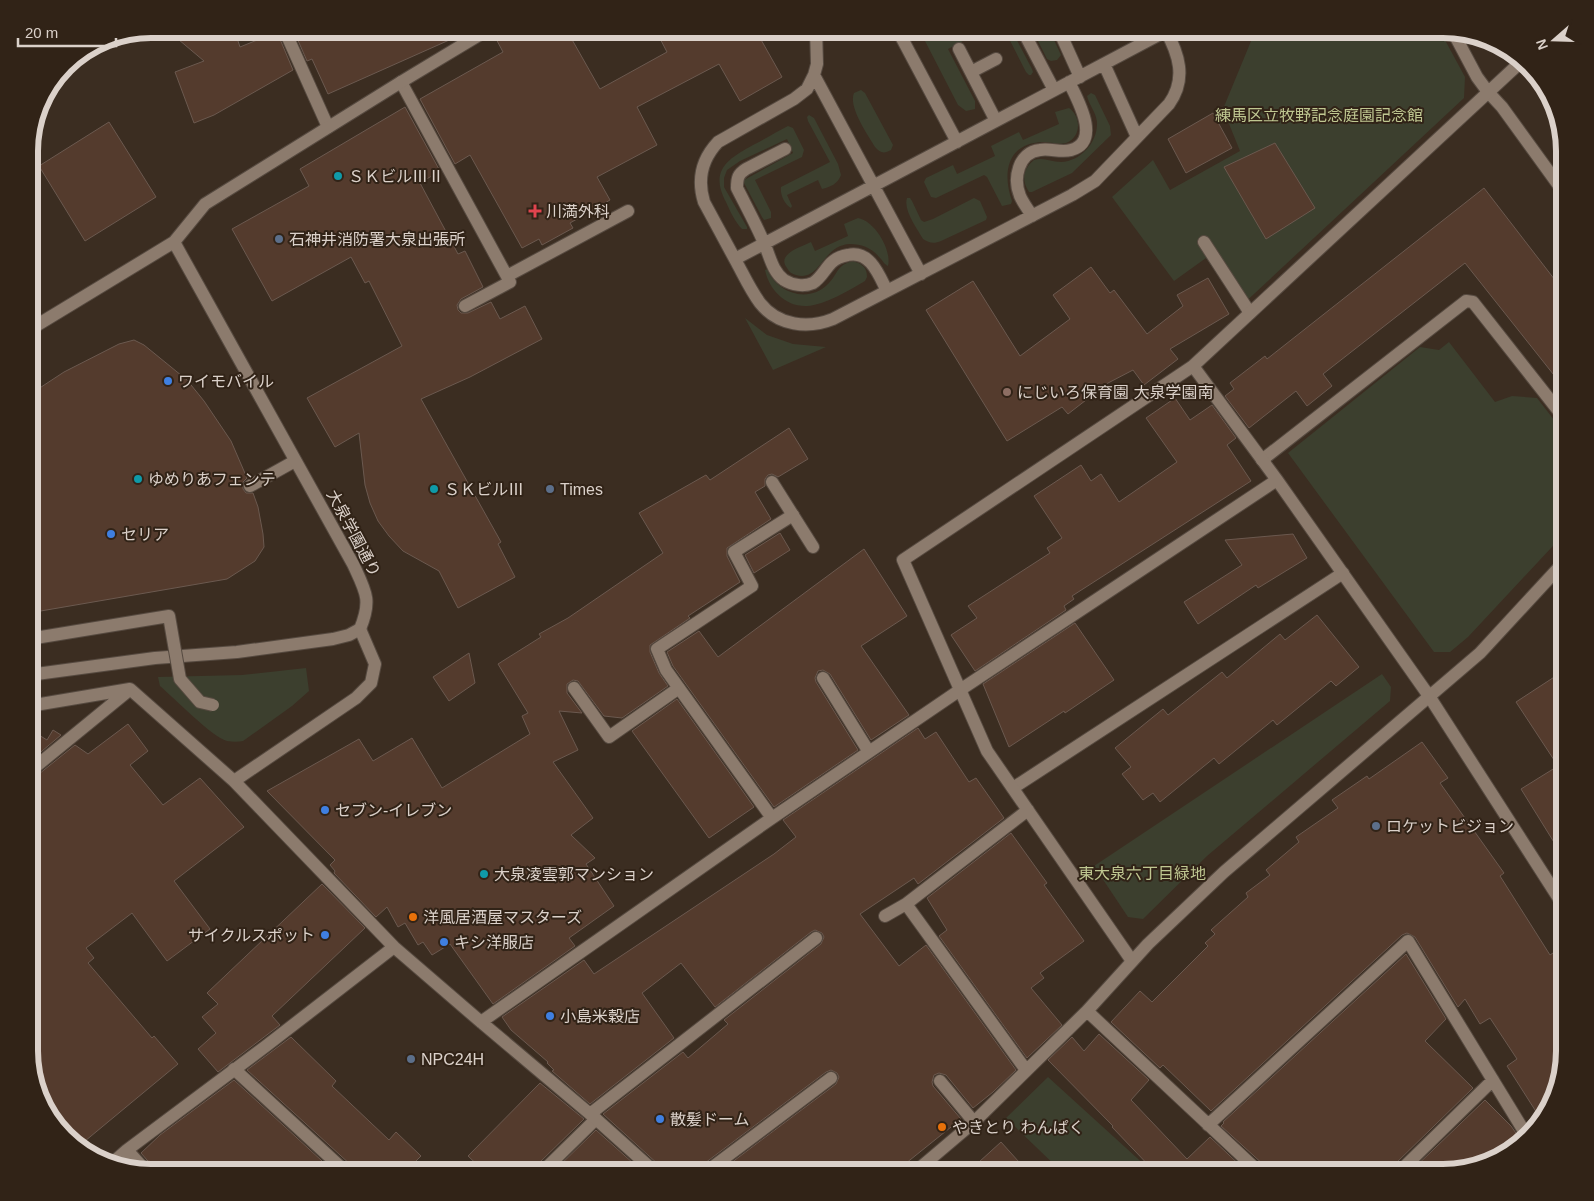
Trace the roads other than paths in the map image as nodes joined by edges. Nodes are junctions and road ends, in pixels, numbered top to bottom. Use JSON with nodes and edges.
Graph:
{"nodes":[{"id":1,"x":288,"y":38,"type":"edge"},
{"id":2,"x":474,"y":38,"type":"edge"},
{"id":3,"x":817,"y":38,"type":"edge"},
{"id":4,"x":902,"y":38,"type":"edge"},
{"id":5,"x":1027,"y":38,"type":"edge"},
{"id":6,"x":1062,"y":38,"type":"edge"},
{"id":7,"x":1151,"y":38,"type":"edge"},
{"id":8,"x":1170,"y":38,"type":"edge"},
{"id":9,"x":1456,"y":38,"type":"edge"},
{"id":10,"x":959,"y":49,"type":"dead end"},
{"id":11,"x":996,"y":59,"type":"dead end"},
{"id":12,"x":1104,"y":64,"type":"junction"},
{"id":13,"x":1517,"y":65,"type":"edge"},
{"id":14,"x":971,"y":72,"type":"junction"},
{"id":15,"x":814,"y":75,"type":"junction"},
{"id":16,"x":1075,"y":80,"type":"junction"},
{"id":17,"x":401,"y":82,"type":"junction"},
{"id":18,"x":1054,"y":90,"type":"junction"},
{"id":19,"x":1488,"y":92,"type":"junction"},
{"id":20,"x":996,"y":121,"type":"junction"},
{"id":21,"x":328,"y":128,"type":"junction"},
{"id":22,"x":1137,"y":137,"type":"junction"},
{"id":23,"x":957,"y":142,"type":"junction"},
{"id":24,"x":785,"y":149,"type":"dead end"},
{"id":25,"x":1556,"y":182,"type":"edge"},
{"id":26,"x":874,"y":186,"type":"junction"},
{"id":27,"x":628,"y":212,"type":"dead end"},
{"id":28,"x":1032,"y":216,"type":"junction"},
{"id":29,"x":174,"y":242,"type":"junction"},
{"id":30,"x":1204,"y":242,"type":"dead end"},
{"id":31,"x":764,"y":243,"type":"junction"},
{"id":32,"x":735,"y":259,"type":"junction"},
{"id":33,"x":920,"y":274,"type":"junction"},
{"id":34,"x":507,"y":276,"type":"junction"},
{"id":35,"x":886,"y":291,"type":"junction"},
{"id":36,"x":465,"y":306,"type":"dead end"},
{"id":37,"x":1250,"y":313,"type":"junction"},
{"id":38,"x":38,"y":325,"type":"edge"},
{"id":39,"x":1193,"y":366,"type":"junction"},
{"id":40,"x":1556,"y":408,"type":"edge"},
{"id":41,"x":1262,"y":460,"type":"junction"},
{"id":42,"x":296,"y":461,"type":"junction"},
{"id":43,"x":1277,"y":480,"type":"junction"},
{"id":44,"x":772,"y":482,"type":"dead end"},
{"id":45,"x":250,"y":486,"type":"dead end"},
{"id":46,"x":793,"y":515,"type":"junction"},
{"id":47,"x":813,"y":547,"type":"dead end"},
{"id":48,"x":1556,"y":571,"type":"edge"},
{"id":49,"x":1343,"y":573,"type":"junction"},
{"id":50,"x":360,"y":629,"type":"junction"},
{"id":51,"x":38,"y":638,"type":"edge"},
{"id":52,"x":38,"y":674,"type":"edge"},
{"id":53,"x":823,"y":678,"type":"dead end"},
{"id":54,"x":574,"y":688,"type":"dead end"},
{"id":55,"x":679,"y":688,"type":"junction"},
{"id":56,"x":130,"y":689,"type":"junction"},
{"id":57,"x":960,"y":690,"type":"junction"},
{"id":58,"x":1429,"y":696,"type":"junction"},
{"id":59,"x":38,"y":704,"type":"edge"},
{"id":60,"x":213,"y":705,"type":"dead end"},
{"id":61,"x":869,"y":752,"type":"junction"},
{"id":62,"x":38,"y":765,"type":"edge"},
{"id":63,"x":234,"y":781,"type":"junction"},
{"id":64,"x":1013,"y":788,"type":"junction"},
{"id":65,"x":1028,"y":810,"type":"junction"},
{"id":66,"x":772,"y":818,"type":"junction"},
{"id":67,"x":1556,"y":894,"type":"edge"},
{"id":68,"x":906,"y":904,"type":"junction"},
{"id":69,"x":884,"y":916,"type":"dead end"},
{"id":70,"x":816,"y":938,"type":"dead end"},
{"id":71,"x":394,"y":947,"type":"junction"},
{"id":72,"x":1132,"y":961,"type":"junction"},
{"id":73,"x":1087,"y":1011,"type":"junction"},
{"id":74,"x":481,"y":1022,"type":"junction"},
{"id":75,"x":234,"y":1068,"type":"junction"},
{"id":76,"x":1026,"y":1070,"type":"junction"},
{"id":77,"x":831,"y":1078,"type":"dead end"},
{"id":78,"x":1493,"y":1080,"type":"junction"},
{"id":79,"x":940,"y":1081,"type":"dead end"},
{"id":80,"x":593,"y":1116,"type":"junction"},
{"id":81,"x":974,"y":1122,"type":"junction"},
{"id":82,"x":1208,"y":1124,"type":"junction"},
{"id":83,"x":1524,"y":1131,"type":"edge"},
{"id":84,"x":128,"y":1150,"type":"junction"},
{"id":85,"x":118,"y":1159,"type":"edge"},
{"id":86,"x":139,"y":1162,"type":"edge"},
{"id":87,"x":337,"y":1164,"type":"edge"},
{"id":88,"x":549,"y":1164,"type":"edge"},
{"id":89,"x":646,"y":1164,"type":"edge"},
{"id":90,"x":717,"y":1164,"type":"edge"},
{"id":91,"x":924,"y":1164,"type":"edge"},
{"id":92,"x":1250,"y":1164,"type":"edge"},
{"id":93,"x":1407,"y":1164,"type":"edge"}],
"edges":[{"from":1,"to":21,"type":"street"},
{"from":2,"to":17,"type":"street"},
{"from":3,"to":15,"type":"street"},
{"from":4,"to":23,"type":"street"},
{"from":5,"to":18,"type":"street"},
{"from":6,"to":16,"type":"street"},
{"from":7,"to":12,"type":"street"},
{"from":8,"to":22,"type":"street"},
{"from":9,"to":19,"type":"street"},
{"from":10,"to":14,"type":"street"},
{"from":11,"to":14,"type":"street"},
{"from":12,"to":16,"type":"street"},
{"from":12,"to":22,"type":"street"},
{"from":13,"to":19,"type":"street"},
{"from":14,"to":20,"type":"street"},
{"from":15,"to":26,"type":"street"},
{"from":15,"to":32,"type":"street"},
{"from":16,"to":18,"type":"street"},
{"from":16,"to":28,"type":"street"},
{"from":17,"to":21,"type":"street"},
{"from":17,"to":34,"type":"street"},
{"from":18,"to":20,"type":"street"},
{"from":19,"to":25,"type":"street"},
{"from":19,"to":37,"type":"street"},
{"from":20,"to":23,"type":"street"},
{"from":21,"to":29,"type":"street"},
{"from":22,"to":28,"type":"street"},
{"from":23,"to":26,"type":"street"},
{"from":24,"to":31,"type":"street"},
{"from":26,"to":31,"type":"street"},
{"from":26,"to":33,"type":"street"},
{"from":27,"to":34,"type":"street"},
{"from":28,"to":33,"type":"street"},
{"from":29,"to":38,"type":"street"},
{"from":29,"to":42,"type":"street","name":"大泉学園通り"},
{"from":30,"to":37,"type":"street"},
{"from":31,"to":32,"type":"street"},
{"from":31,"to":35,"type":"street"},
{"from":32,"to":35,"type":"street"},
{"from":33,"to":35,"type":"street"},
{"from":34,"to":36,"type":"street"},
{"from":37,"to":39,"type":"street"},
{"from":39,"to":41,"type":"street"},
{"from":39,"to":57,"type":"street"},
{"from":40,"to":41,"type":"street"},
{"from":41,"to":43,"type":"street"},
{"from":42,"to":45,"type":"street"},
{"from":42,"to":50,"type":"street","name":"大泉学園通り"},
{"from":43,"to":49,"type":"street"},
{"from":43,"to":57,"type":"street"},
{"from":44,"to":46,"type":"street"},
{"from":46,"to":47,"type":"street"},
{"from":46,"to":55,"type":"street"},
{"from":48,"to":58,"type":"street"},
{"from":49,"to":58,"type":"street"},
{"from":49,"to":64,"type":"street"},
{"from":50,"to":52,"type":"street"},
{"from":50,"to":63,"type":"street"},
{"from":51,"to":60,"type":"street","bridge":true},
{"from":53,"to":61,"type":"street"},
{"from":54,"to":55,"type":"street"},
{"from":55,"to":66,"type":"street"},
{"from":56,"to":59,"type":"street"},
{"from":56,"to":62,"type":"street"},
{"from":56,"to":63,"type":"street"},
{"from":57,"to":61,"type":"street"},
{"from":57,"to":64,"type":"street"},
{"from":58,"to":67,"type":"street"},
{"from":58,"to":72,"type":"street"},
{"from":61,"to":66,"type":"street"},
{"from":63,"to":71,"type":"street"},
{"from":64,"to":65,"type":"street"},
{"from":65,"to":68,"type":"street"},
{"from":65,"to":72,"type":"street"},
{"from":66,"to":74,"type":"street"},
{"from":68,"to":69,"type":"street"},
{"from":68,"to":76,"type":"street"},
{"from":70,"to":80,"type":"street"},
{"from":71,"to":74,"type":"street"},
{"from":71,"to":75,"type":"street"},
{"from":72,"to":73,"type":"street"},
{"from":73,"to":76,"type":"street"},
{"from":73,"to":82,"type":"street"},
{"from":74,"to":80,"type":"street"},
{"from":75,"to":84,"type":"street"},
{"from":75,"to":87,"type":"street"},
{"from":76,"to":81,"type":"street"},
{"from":77,"to":90,"type":"street"},
{"from":78,"to":82,"type":"street"},
{"from":78,"to":83,"type":"street"},
{"from":78,"to":93,"type":"street"},
{"from":79,"to":81,"type":"street"},
{"from":80,"to":88,"type":"street"},
{"from":80,"to":89,"type":"street"},
{"from":81,"to":91,"type":"street"},
{"from":82,"to":92,"type":"street"},
{"from":84,"to":85,"type":"street"},
{"from":84,"to":86,"type":"street"}]}
